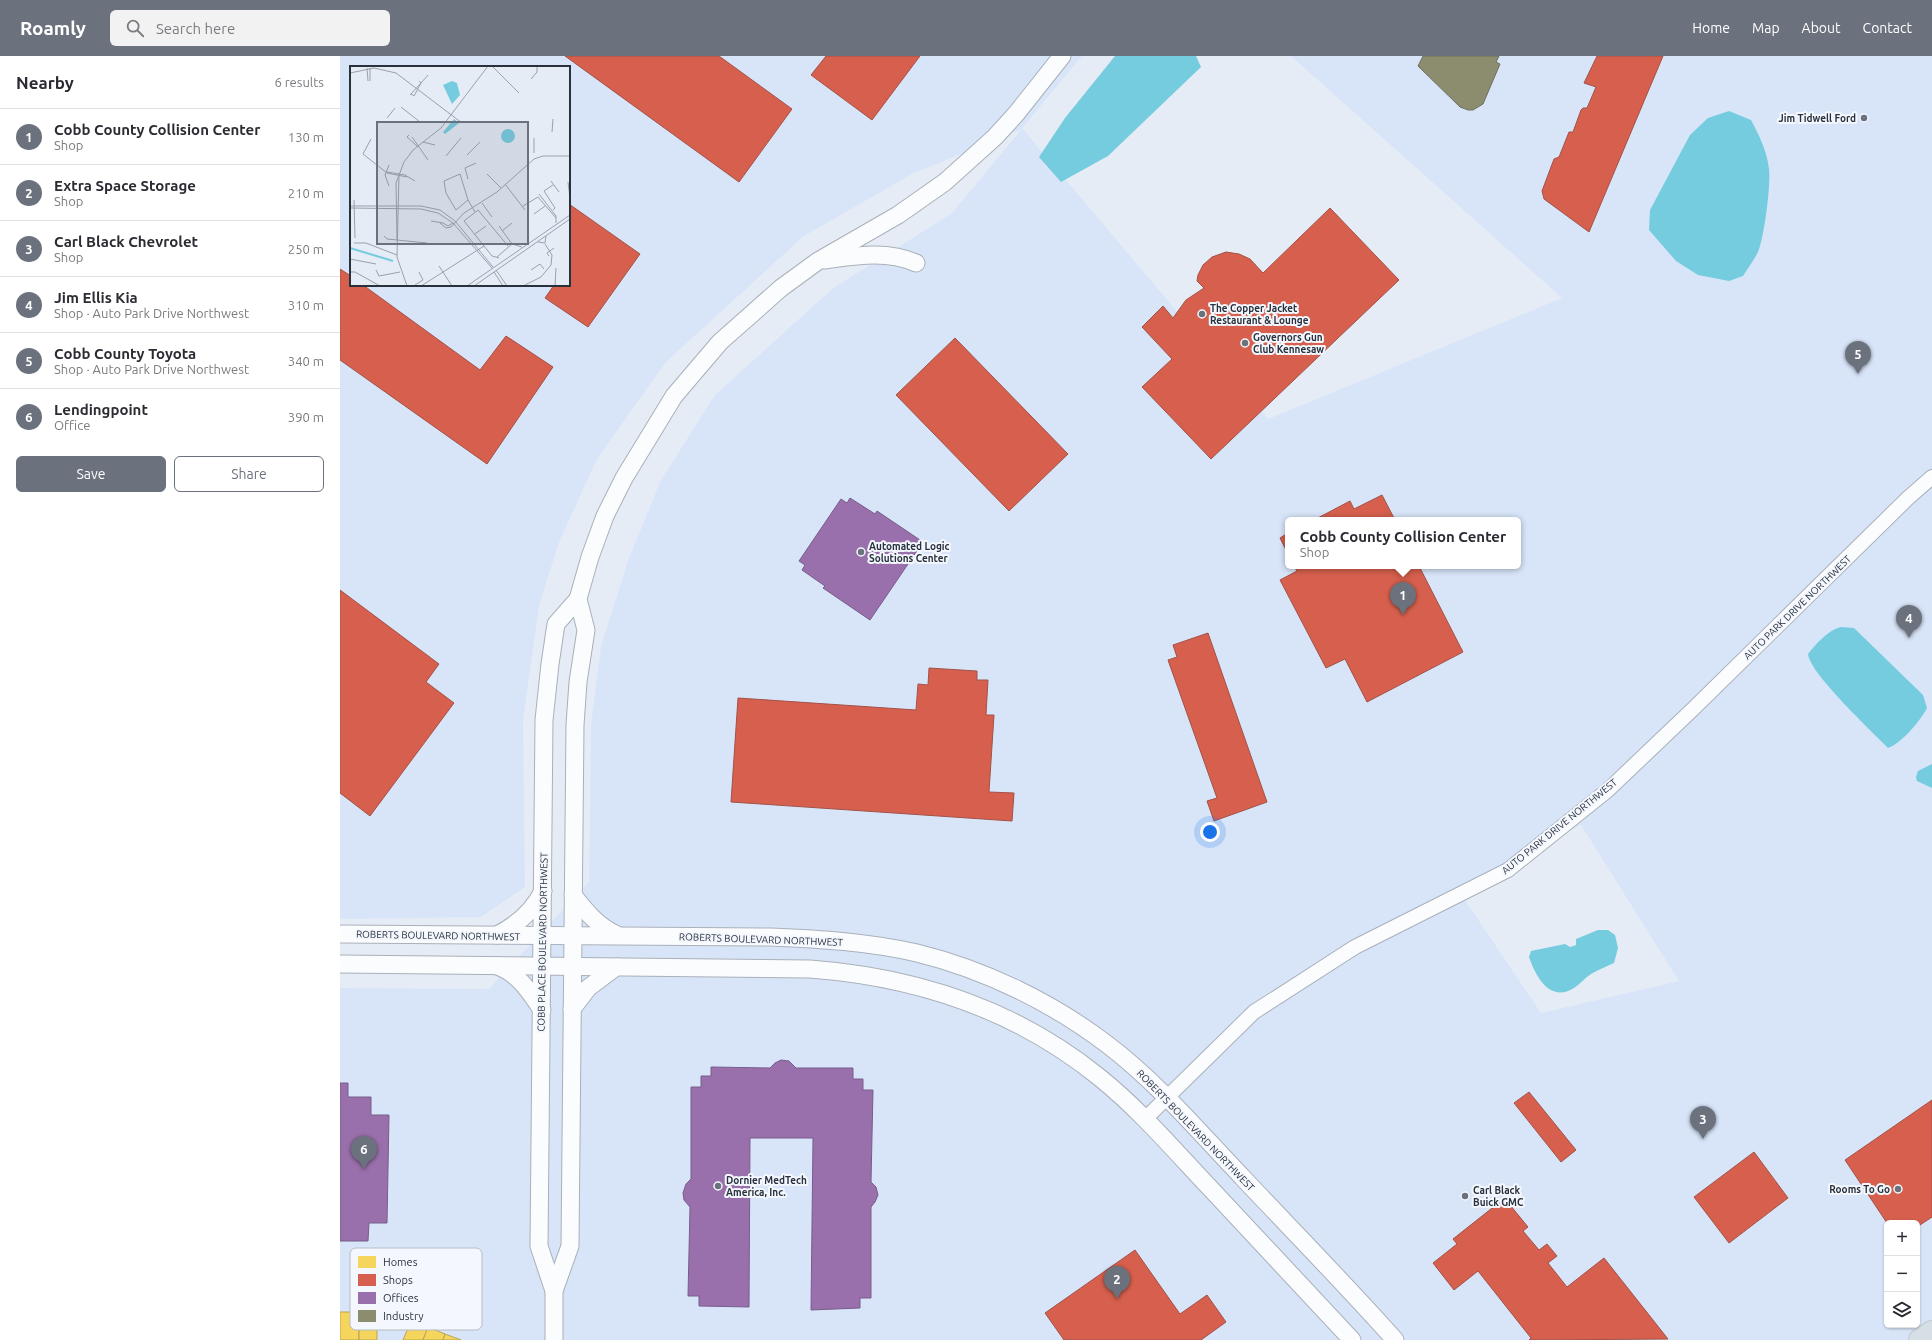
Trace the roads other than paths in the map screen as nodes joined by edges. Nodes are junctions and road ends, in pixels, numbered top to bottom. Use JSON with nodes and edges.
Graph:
{"nodes":[{"id":1,"x":1062,"y":56,"type":"edge"},
{"id":2,"x":818,"y":261,"type":"junction"},
{"id":3,"x":916,"y":263,"type":"dead end"},
{"id":4,"x":1932,"y":477,"type":"edge"},
{"id":5,"x":578,"y":599,"type":"junction"},
{"id":6,"x":543,"y":891,"type":"junction"},
{"id":7,"x":573,"y":895,"type":"junction"},
{"id":8,"x":340,"y":934,"type":"edge"},
{"id":9,"x":497,"y":935,"type":"junction"},
{"id":10,"x":542,"y":936,"type":"junction"},
{"id":11,"x":573,"y":936,"type":"junction"},
{"id":12,"x":620,"y":936,"type":"junction"},
{"id":13,"x":340,"y":964,"type":"edge"},
{"id":14,"x":495,"y":966,"type":"junction"},
{"id":15,"x":542,"y":966,"type":"junction"},
{"id":16,"x":573,"y":966,"type":"junction"},
{"id":17,"x":616,"y":967,"type":"junction"},
{"id":18,"x":572,"y":1009,"type":"junction"},
{"id":19,"x":542,"y":1010,"type":"junction"},
{"id":20,"x":1167,"y":1098,"type":"junction"},
{"id":21,"x":1145,"y":1119,"type":"junction"},
{"id":22,"x":554,"y":1291,"type":"junction"},
{"id":23,"x":1932,"y":1332,"type":"edge"},
{"id":24,"x":554,"y":1340,"type":"edge"},
{"id":25,"x":1352,"y":1340,"type":"edge"},
{"id":26,"x":1395,"y":1340,"type":"edge"},
{"id":27,"x":1920,"y":1340,"type":"edge"}],
"edges":[{"from":1,"to":2,"type":"street","name":"COBB PLACE BOULEVARD NORTHWEST"},
{"from":2,"to":3,"type":"street"},
{"from":2,"to":5,"type":"street","name":"COBB PLACE BOULEVARD NORTHWEST"},
{"from":4,"to":20,"type":"street","name":"AUTO PARK DRIVE NORTHWEST"},
{"from":5,"to":6,"type":"street","name":"COBB PLACE BOULEVARD NORTHWEST"},
{"from":5,"to":7,"type":"street","name":"COBB PLACE BOULEVARD NORTHWEST"},
{"from":6,"to":9,"type":"street"},
{"from":6,"to":10,"type":"street","name":"COBB PLACE BOULEVARD NORTHWEST"},
{"from":7,"to":11,"type":"street","name":"COBB PLACE BOULEVARD NORTHWEST"},
{"from":7,"to":12,"type":"street"},
{"from":8,"to":9,"type":"street","name":"ROBERTS BOULEVARD NORTHWEST"},
{"from":9,"to":10,"type":"street","name":"ROBERTS BOULEVARD NORTHWEST"},
{"from":10,"to":11,"type":"street","name":"ROBERTS BOULEVARD NORTHWEST"},
{"from":10,"to":15,"type":"street","name":"COBB PLACE BOULEVARD NORTHWEST"},
{"from":11,"to":12,"type":"street","name":"ROBERTS BOULEVARD NORTHWEST"},
{"from":11,"to":16,"type":"street","name":"COBB PLACE BOULEVARD NORTHWEST"},
{"from":12,"to":20,"type":"street","name":"ROBERTS BOULEVARD NORTHWEST"},
{"from":13,"to":14,"type":"street"},
{"from":14,"to":15,"type":"street"},
{"from":14,"to":19,"type":"street"},
{"from":15,"to":16,"type":"street"},
{"from":15,"to":19,"type":"street","name":"COBB PLACE BOULEVARD NORTHWEST"},
{"from":16,"to":17,"type":"street"},
{"from":16,"to":18,"type":"street","name":"COBB PLACE BOULEVARD NORTHWEST"},
{"from":17,"to":18,"type":"street"},
{"from":17,"to":21,"type":"street"},
{"from":18,"to":22,"type":"street","name":"COBB PLACE BOULEVARD NORTHWEST"},
{"from":19,"to":22,"type":"street","name":"COBB PLACE BOULEVARD NORTHWEST"},
{"from":20,"to":21,"type":"street","name":"AUTO PARK DRIVE NORTHWEST"},
{"from":20,"to":26,"type":"street","name":"ROBERTS BOULEVARD NORTHWEST"},
{"from":21,"to":25,"type":"street"},
{"from":22,"to":24,"type":"street","name":"COBB PLACE BOULEVARD NORTHWEST"},
{"from":23,"to":27,"type":"highway"}]}
